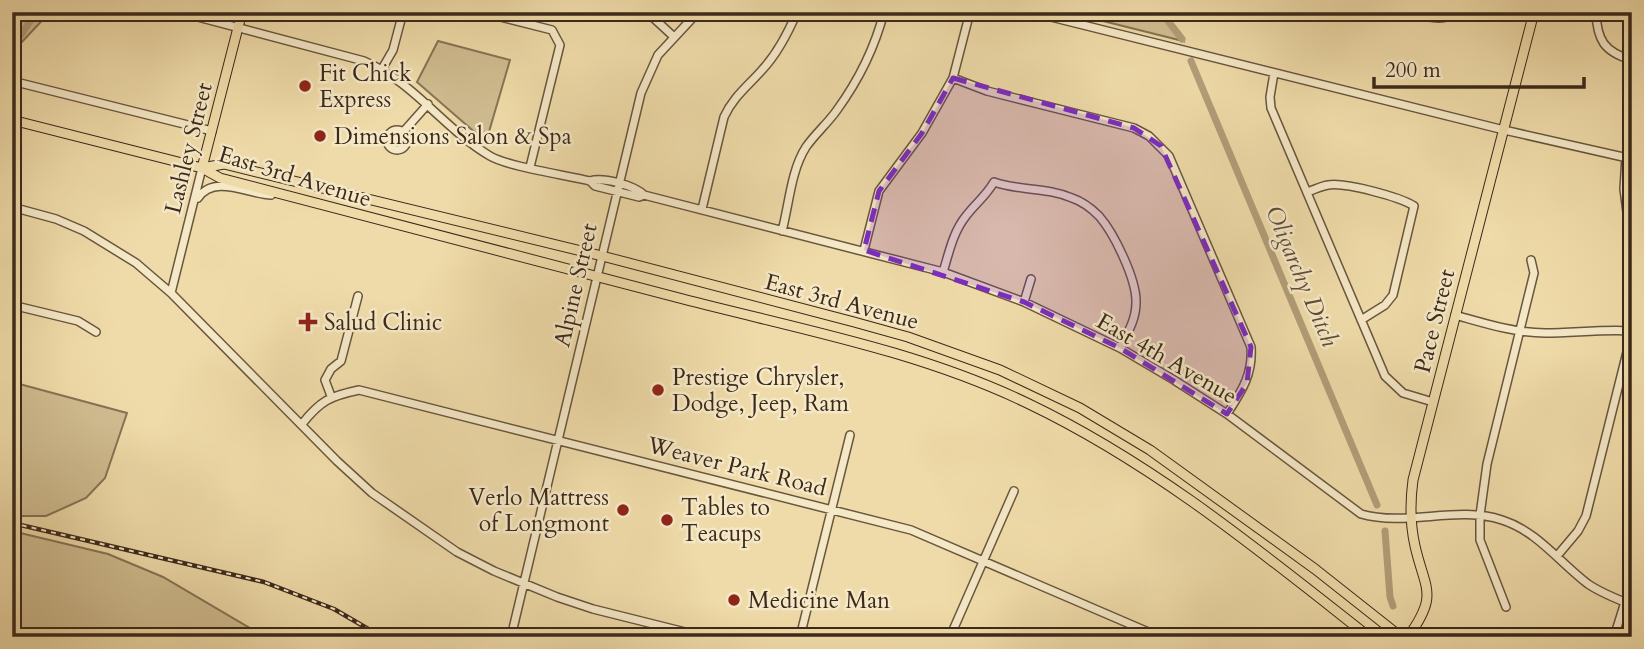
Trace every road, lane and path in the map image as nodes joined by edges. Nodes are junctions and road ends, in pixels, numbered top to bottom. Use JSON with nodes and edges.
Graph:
{"nodes":[{"id":1,"x":179,"y":12,"type":"edge"},
{"id":2,"x":242,"y":12,"type":"edge"},
{"id":3,"x":403,"y":12,"type":"edge"},
{"id":4,"x":481,"y":12,"type":"edge"},
{"id":5,"x":647,"y":12,"type":"edge"},
{"id":6,"x":698,"y":12,"type":"edge"},
{"id":7,"x":797,"y":12,"type":"edge"},
{"id":8,"x":884,"y":12,"type":"edge"},
{"id":9,"x":970,"y":12,"type":"edge"},
{"id":10,"x":1031,"y":12,"type":"edge"},
{"id":11,"x":1409,"y":12,"type":"edge"},
{"id":12,"x":1457,"y":12,"type":"edge"},
{"id":13,"x":1534,"y":12,"type":"edge"},
{"id":14,"x":1596,"y":12,"type":"edge"},
{"id":15,"x":238,"y":28,"type":"junction"},
{"id":16,"x":673,"y":36,"type":"junction"},
{"id":17,"x":1632,"y":60,"type":"edge"},
{"id":18,"x":382,"y":69,"type":"junction"},
{"id":19,"x":1274,"y":73,"type":"junction"},
{"id":20,"x":953,"y":78,"type":"junction"},
{"id":21,"x":12,"y":81,"type":"edge"},
{"id":22,"x":428,"y":104,"type":"junction"},
{"id":23,"x":12,"y":120,"type":"edge"},
{"id":24,"x":1504,"y":130,"type":"junction"},
{"id":25,"x":212,"y":131,"type":"junction"},
{"id":26,"x":404,"y":131,"type":"dead end"},
{"id":27,"x":1629,"y":158,"type":"edge"},
{"id":28,"x":530,"y":167,"type":"junction"},
{"id":29,"x":202,"y":168,"type":"junction"},
{"id":30,"x":617,"y":188,"type":"junction"},
{"id":31,"x":1307,"y":192,"type":"junction"},
{"id":32,"x":279,"y":194,"type":"junction"},
{"id":33,"x":193,"y":205,"type":"junction"},
{"id":34,"x":12,"y":207,"type":"edge"},
{"id":35,"x":702,"y":209,"type":"junction"},
{"id":36,"x":782,"y":231,"type":"junction"},
{"id":37,"x":864,"y":250,"type":"junction"},
{"id":38,"x":1632,"y":250,"type":"edge"},
{"id":39,"x":602,"y":256,"type":"junction"},
{"id":40,"x":1531,"y":260,"type":"dead end"},
{"id":41,"x":943,"y":272,"type":"junction"},
{"id":42,"x":597,"y":278,"type":"junction"},
{"id":43,"x":1031,"y":279,"type":"dead end"},
{"id":44,"x":171,"y":293,"type":"junction"},
{"id":45,"x":359,"y":296,"type":"dead end"},
{"id":46,"x":1024,"y":302,"type":"junction"},
{"id":47,"x":12,"y":305,"type":"edge"},
{"id":48,"x":1455,"y":315,"type":"junction"},
{"id":49,"x":1361,"y":320,"type":"junction"},
{"id":50,"x":1519,"y":331,"type":"junction"},
{"id":51,"x":1632,"y":331,"type":"edge"},
{"id":52,"x":96,"y":332,"type":"dead end"},
{"id":53,"x":1120,"y":348,"type":"junction"},
{"id":54,"x":331,"y":396,"type":"junction"},
{"id":55,"x":1433,"y":402,"type":"junction"},
{"id":56,"x":1227,"y":414,"type":"junction"},
{"id":57,"x":302,"y":424,"type":"junction"},
{"id":58,"x":850,"y":435,"type":"dead end"},
{"id":59,"x":557,"y":441,"type":"junction"},
{"id":60,"x":1014,"y":491,"type":"dead end"},
{"id":61,"x":833,"y":509,"type":"junction"},
{"id":62,"x":1480,"y":515,"type":"junction"},
{"id":63,"x":1411,"y":517,"type":"junction"},
{"id":64,"x":1557,"y":556,"type":"junction"},
{"id":65,"x":984,"y":561,"type":"junction"},
{"id":66,"x":522,"y":584,"type":"junction"},
{"id":67,"x":1628,"y":604,"type":"edge"},
{"id":68,"x":1506,"y":607,"type":"dead end"},
{"id":69,"x":510,"y":637,"type":"edge"},
{"id":70,"x":705,"y":637,"type":"edge"},
{"id":71,"x":800,"y":637,"type":"edge"},
{"id":72,"x":950,"y":637,"type":"edge"},
{"id":73,"x":1160,"y":637,"type":"edge"},
{"id":74,"x":1369,"y":637,"type":"edge"},
{"id":75,"x":1401,"y":637,"type":"edge"},
{"id":76,"x":1408,"y":637,"type":"edge"},
{"id":77,"x":1614,"y":637,"type":"edge"}],
"edges":[{"from":1,"to":15,"type":"street","name":"East 4th Avenue"},
{"from":2,"to":15,"type":"main road","name":"Lashley Street"},
{"from":3,"to":18,"type":"street"},
{"from":4,"to":28,"type":"street"},
{"from":5,"to":16,"type":"street"},
{"from":6,"to":16,"type":"street","name":"Alpine Street"},
{"from":7,"to":35,"type":"street"},
{"from":8,"to":36,"type":"street"},
{"from":9,"to":20,"type":"street"},
{"from":10,"to":19,"type":"street"},
{"from":11,"to":12,"type":"street"},
{"from":13,"to":24,"type":"main road","name":"Pace Street"},
{"from":14,"to":17,"type":"street"},
{"from":15,"to":18,"type":"street","name":"East 4th Avenue"},
{"from":15,"to":25,"type":"main road","name":"Lashley Street"},
{"from":16,"to":30,"type":"street","name":"Alpine Street"},
{"from":18,"to":22,"type":"street","name":"East 4th Avenue"},
{"from":19,"to":24,"type":"street"},
{"from":19,"to":31,"type":"street"},
{"from":20,"to":37,"type":"street"},
{"from":20,"to":56,"type":"street"},
{"from":21,"to":25,"type":"street"},
{"from":22,"to":26,"type":"street"},
{"from":22,"to":28,"type":"street","name":"East 4th Avenue"},
{"from":23,"to":29,"type":"main road","name":"East 3rd Avenue"},
{"from":24,"to":27,"type":"street"},
{"from":24,"to":48,"type":"main road","name":"Pace Street"},
{"from":25,"to":29,"type":"main road","name":"Lashley Street"},
{"from":27,"to":38,"type":"street"},
{"from":28,"to":30,"type":"street","name":"East 4th Avenue"},
{"from":29,"to":32,"type":"main road","name":"East 3rd Avenue"},
{"from":29,"to":33,"type":"street","name":"Lashley Street"},
{"from":29,"to":39,"type":"main road","name":"East 3rd Avenue"},
{"from":30,"to":35,"type":"street","name":"East 4th Avenue"},
{"from":30,"to":39,"type":"street","name":"Alpine Street"},
{"from":31,"to":49,"type":"street"},
{"from":31,"to":49,"type":"street"},
{"from":32,"to":33,"type":"street"},
{"from":32,"to":42,"type":"main road","name":"East 3rd Avenue"},
{"from":33,"to":44,"type":"street","name":"Lashley Street"},
{"from":34,"to":44,"type":"street"},
{"from":35,"to":36,"type":"street","name":"East 4th Avenue"},
{"from":36,"to":37,"type":"street","name":"East 4th Avenue"},
{"from":37,"to":41,"type":"street","name":"East 4th Avenue"},
{"from":39,"to":42,"type":"street","name":"Alpine Street"},
{"from":39,"to":75,"type":"main road","name":"East 3rd Avenue"},
{"from":40,"to":50,"type":"street"},
{"from":41,"to":46,"type":"street","name":"East 4th Avenue"},
{"from":41,"to":53,"type":"street"},
{"from":42,"to":59,"type":"street","name":"Alpine Street"},
{"from":42,"to":74,"type":"main road","name":"East 3rd Avenue"},
{"from":43,"to":46,"type":"street"},
{"from":44,"to":57,"type":"street"},
{"from":45,"to":54,"type":"street"},
{"from":46,"to":53,"type":"street","name":"East 4th Avenue"},
{"from":47,"to":52,"type":"street"},
{"from":48,"to":50,"type":"street"},
{"from":48,"to":55,"type":"main road","name":"Pace Street"},
{"from":49,"to":55,"type":"street"},
{"from":50,"to":51,"type":"street"},
{"from":50,"to":62,"type":"street"},
{"from":51,"to":64,"type":"street"},
{"from":53,"to":56,"type":"street","name":"East 4th Avenue"},
{"from":54,"to":57,"type":"street"},
{"from":54,"to":59,"type":"street","name":"Weaver Park Road"},
{"from":55,"to":63,"type":"main road","name":"Pace Street"},
{"from":56,"to":63,"type":"street","name":"East 4th Avenue"},
{"from":57,"to":66,"type":"street"},
{"from":58,"to":61,"type":"street"},
{"from":59,"to":61,"type":"street","name":"Weaver Park Road"},
{"from":59,"to":66,"type":"street","name":"Alpine Street"},
{"from":60,"to":65,"type":"street"},
{"from":61,"to":65,"type":"street","name":"Weaver Park Road"},
{"from":61,"to":71,"type":"street"},
{"from":62,"to":63,"type":"street","name":"East 4th Avenue"},
{"from":62,"to":64,"type":"street","name":"East 4th Avenue"},
{"from":62,"to":68,"type":"street"},
{"from":63,"to":76,"type":"main road","name":"Pace Street"},
{"from":64,"to":67,"type":"street","name":"East 4th Avenue"},
{"from":65,"to":72,"type":"street"},
{"from":65,"to":73,"type":"street","name":"Weaver Park Road"},
{"from":66,"to":69,"type":"street","name":"Alpine Street"},
{"from":66,"to":70,"type":"street"},
{"from":67,"to":77,"type":"street"}]}
